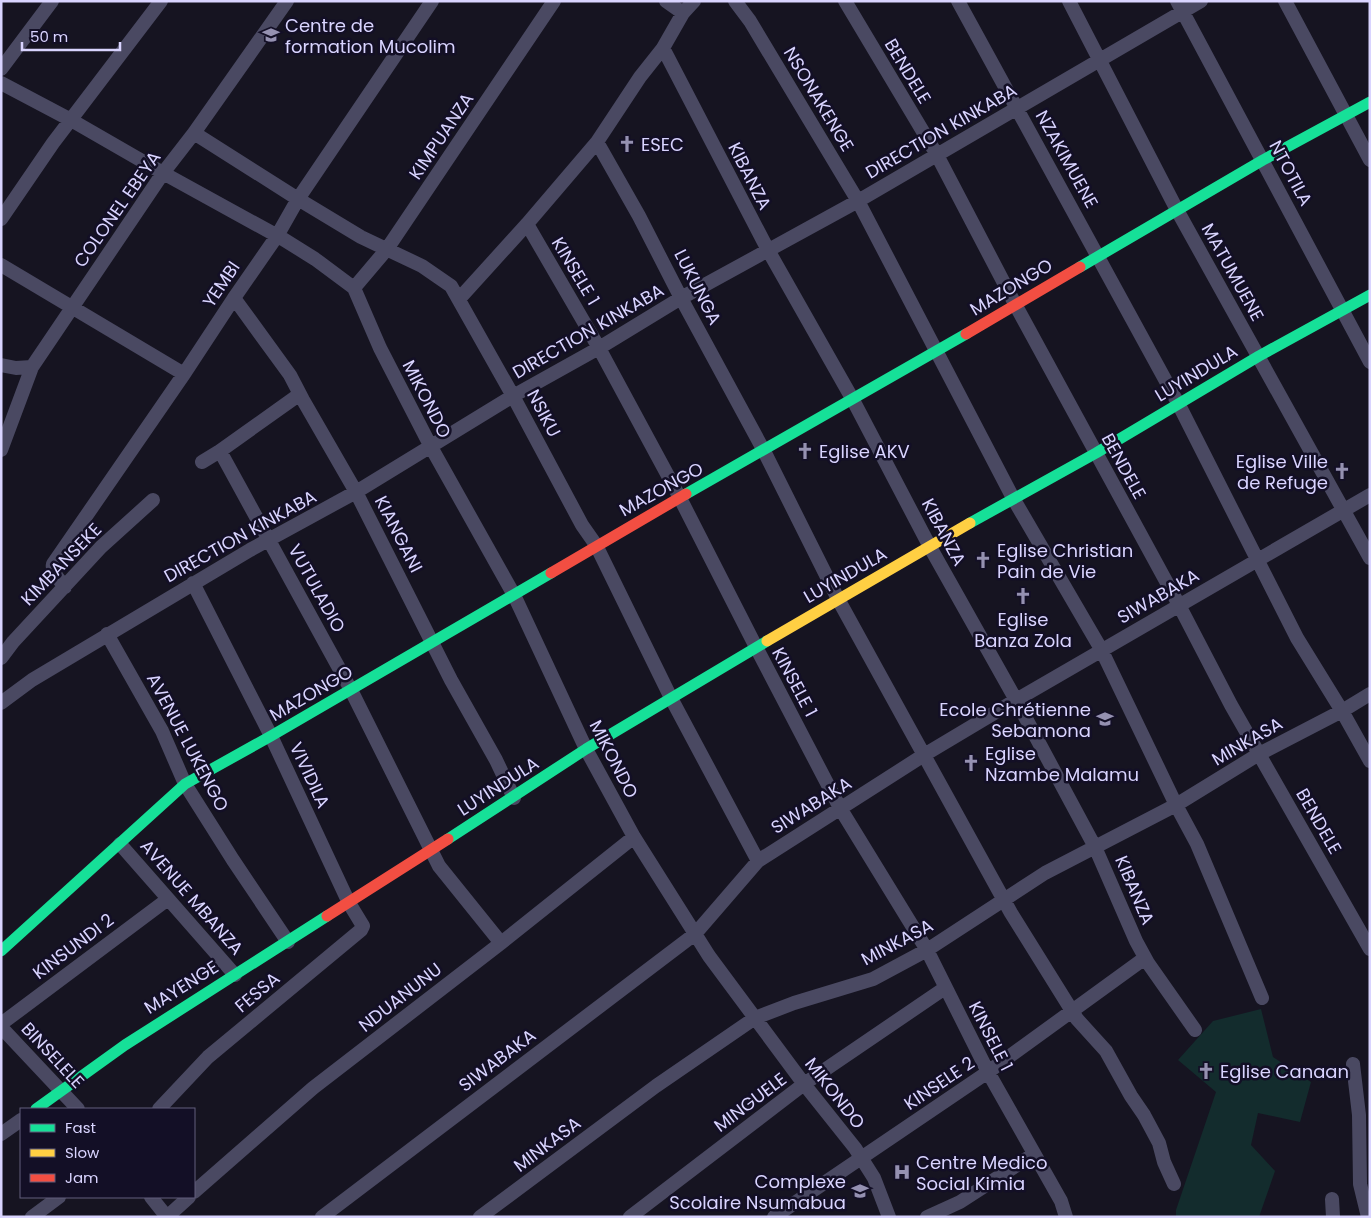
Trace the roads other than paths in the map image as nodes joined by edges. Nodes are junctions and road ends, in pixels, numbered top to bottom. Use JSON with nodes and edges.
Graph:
{"nodes":[{"id":1,"x":52,"y":1,"type":"edge"},
{"id":2,"x":161,"y":1,"type":"edge"},
{"id":3,"x":287,"y":1,"type":"edge"},
{"id":4,"x":432,"y":1,"type":"edge"},
{"id":5,"x":554,"y":1,"type":"edge"},
{"id":6,"x":666,"y":1,"type":"edge"},
{"id":7,"x":694,"y":1,"type":"edge"},
{"id":8,"x":735,"y":1,"type":"edge"},
{"id":9,"x":845,"y":1,"type":"edge"},
{"id":10,"x":958,"y":1,"type":"edge"},
{"id":11,"x":1069,"y":1,"type":"edge"},
{"id":12,"x":1201,"y":1,"type":"edge"},
{"id":13,"x":1285,"y":1,"type":"edge"},
{"id":14,"x":1180,"y":7,"type":"edge"},
{"id":15,"x":683,"y":13,"type":"junction"},
{"id":16,"x":663,"y":48,"type":"junction"},
{"id":17,"x":1099,"y":60,"type":"junction"},
{"id":18,"x":1,"y":69,"type":"edge"},
{"id":19,"x":1,"y":83,"type":"edge"},
{"id":20,"x":1370,"y":102,"type":"edge"},
{"id":21,"x":1018,"y":108,"type":"junction"},
{"id":22,"x":1347,"y":115,"type":"junction"},
{"id":23,"x":71,"y":120,"type":"junction"},
{"id":24,"x":194,"y":133,"type":"junction"},
{"id":25,"x":597,"y":142,"type":"junction"},
{"id":26,"x":937,"y":155,"type":"junction"},
{"id":27,"x":1263,"y":160,"type":"junction"},
{"id":28,"x":1370,"y":160,"type":"edge"},
{"id":29,"x":163,"y":173,"type":"junction"},
{"id":30,"x":298,"y":199,"type":"junction"},
{"id":31,"x":858,"y":201,"type":"junction"},
{"id":32,"x":1177,"y":210,"type":"junction"},
{"id":33,"x":1,"y":218,"type":"edge"},
{"id":34,"x":527,"y":224,"type":"junction"},
{"id":35,"x":277,"y":236,"type":"junction"},
{"id":36,"x":387,"y":249,"type":"junction"},
{"id":37,"x":768,"y":250,"type":"junction"},
{"id":38,"x":1098,"y":256,"type":"junction"},
{"id":39,"x":1,"y":266,"type":"edge"},
{"id":40,"x":354,"y":288,"type":"junction"},
{"id":41,"x":1370,"y":295,"type":"edge"},
{"id":42,"x":234,"y":298,"type":"junction"},
{"id":43,"x":681,"y":298,"type":"junction"},
{"id":44,"x":459,"y":299,"type":"junction"},
{"id":45,"x":1015,"y":304,"type":"junction"},
{"id":46,"x":72,"y":307,"type":"junction"},
{"id":47,"x":1342,"y":312,"type":"junction"},
{"id":48,"x":599,"y":348,"type":"junction"},
{"id":49,"x":936,"y":352,"type":"junction"},
{"id":50,"x":1259,"y":356,"type":"junction"},
{"id":51,"x":1370,"y":362,"type":"edge"},
{"id":52,"x":1,"y":365,"type":"edge"},
{"id":53,"x":32,"y":367,"type":"junction"},
{"id":54,"x":184,"y":374,"type":"junction"},
{"id":55,"x":300,"y":394,"type":"junction"},
{"id":56,"x":513,"y":396,"type":"junction"},
{"id":57,"x":853,"y":400,"type":"junction"},
{"id":58,"x":1179,"y":405,"type":"junction"},
{"id":59,"x":431,"y":447,"type":"junction"},
{"id":60,"x":1,"y":450,"type":"edge"},
{"id":61,"x":220,"y":451,"type":"junction"},
{"id":62,"x":764,"y":451,"type":"junction"},
{"id":63,"x":1096,"y":453,"type":"junction"},
{"id":64,"x":202,"y":462,"type":"dead end"},
{"id":65,"x":356,"y":492,"type":"junction"},
{"id":66,"x":1370,"y":495,"type":"edge"},
{"id":67,"x":680,"y":498,"type":"junction"},
{"id":68,"x":1013,"y":498,"type":"junction"},
{"id":69,"x":153,"y":500,"type":"dead end"},
{"id":70,"x":1345,"y":511,"type":"junction"},
{"id":71,"x":269,"y":540,"type":"junction"},
{"id":72,"x":596,"y":545,"type":"junction"},
{"id":73,"x":930,"y":547,"type":"junction"},
{"id":74,"x":1370,"y":558,"type":"edge"},
{"id":75,"x":1259,"y":560,"type":"junction"},
{"id":76,"x":193,"y":583,"type":"junction"},
{"id":77,"x":65,"y":587,"type":"junction"},
{"id":78,"x":514,"y":595,"type":"junction"},
{"id":79,"x":838,"y":599,"type":"junction"},
{"id":80,"x":1179,"y":605,"type":"junction"},
{"id":81,"x":106,"y":634,"type":"junction"},
{"id":82,"x":432,"y":642,"type":"junction"},
{"id":83,"x":756,"y":647,"type":"junction"},
{"id":84,"x":1101,"y":650,"type":"junction"},
{"id":85,"x":1,"y":658,"type":"edge"},
{"id":86,"x":351,"y":690,"type":"junction"},
{"id":87,"x":1370,"y":694,"type":"edge"},
{"id":88,"x":671,"y":698,"type":"junction"},
{"id":89,"x":1016,"y":700,"type":"junction"},
{"id":90,"x":1,"y":703,"type":"edge"},
{"id":91,"x":1342,"y":711,"type":"junction"},
{"id":92,"x":271,"y":736,"type":"junction"},
{"id":93,"x":586,"y":749,"type":"junction"},
{"id":94,"x":1259,"y":754,"type":"junction"},
{"id":95,"x":924,"y":755,"type":"junction"},
{"id":96,"x":1370,"y":761,"type":"edge"},
{"id":97,"x":184,"y":784,"type":"junction"},
{"id":98,"x":514,"y":798,"type":"junction"},
{"id":99,"x":1176,"y":805,"type":"junction"},
{"id":100,"x":840,"y":808,"type":"junction"},
{"id":101,"x":634,"y":837,"type":"junction"},
{"id":102,"x":120,"y":844,"type":"junction"},
{"id":103,"x":1095,"y":847,"type":"junction"},
{"id":104,"x":431,"y":851,"type":"junction"},
{"id":105,"x":758,"y":861,"type":"junction"},
{"id":106,"x":168,"y":899,"type":"junction"},
{"id":107,"x":1004,"y":899,"type":"junction"},
{"id":108,"x":349,"y":903,"type":"junction"},
{"id":109,"x":695,"y":934,"type":"junction"},
{"id":110,"x":288,"y":942,"type":"junction"},
{"id":111,"x":501,"y":943,"type":"junction"},
{"id":112,"x":1370,"y":949,"type":"edge"},
{"id":113,"x":927,"y":950,"type":"junction"},
{"id":114,"x":1,"y":951,"type":"edge"},
{"id":115,"x":1146,"y":958,"type":"junction"},
{"id":116,"x":235,"y":975,"type":"junction"},
{"id":117,"x":946,"y":988,"type":"junction"},
{"id":118,"x":1262,"y":998,"type":"dead end"},
{"id":119,"x":1073,"y":1012,"type":"junction"},
{"id":120,"x":755,"y":1018,"type":"junction"},
{"id":121,"x":1,"y":1026,"type":"edge"},
{"id":122,"x":1196,"y":1030,"type":"dead end"},
{"id":123,"x":1353,"y":1064,"type":"dead end"},
{"id":124,"x":988,"y":1072,"type":"junction"},
{"id":125,"x":804,"y":1084,"type":"junction"},
{"id":126,"x":62,"y":1091,"type":"junction"},
{"id":127,"x":37,"y":1108,"type":"edge"},
{"id":128,"x":77,"y":1108,"type":"edge"},
{"id":129,"x":160,"y":1108,"type":"edge"},
{"id":130,"x":20,"y":1121,"type":"edge"},
{"id":131,"x":1,"y":1134,"type":"edge"},
{"id":132,"x":1034,"y":1154,"type":"junction"},
{"id":133,"x":862,"y":1158,"type":"junction"},
{"id":134,"x":1174,"y":1184,"type":"dead end"},
{"id":135,"x":195,"y":1191,"type":"edge"},
{"id":136,"x":58,"y":1198,"type":"edge"},
{"id":137,"x":152,"y":1198,"type":"edge"},
{"id":138,"x":188,"y":1198,"type":"edge"},
{"id":139,"x":1332,"y":1199,"type":"dead end"},
{"id":140,"x":32,"y":1217,"type":"edge"},
{"id":141,"x":167,"y":1217,"type":"edge"},
{"id":142,"x":322,"y":1217,"type":"edge"},
{"id":143,"x":480,"y":1217,"type":"edge"},
{"id":144,"x":630,"y":1217,"type":"edge"},
{"id":145,"x":774,"y":1217,"type":"edge"},
{"id":146,"x":889,"y":1217,"type":"edge"},
{"id":147,"x":927,"y":1217,"type":"edge"},
{"id":148,"x":1066,"y":1217,"type":"edge"},
{"id":149,"x":1333,"y":1217,"type":"edge"},
{"id":150,"x":1368,"y":1217,"type":"edge"}],
"edges":[{"from":1,"to":18,"type":"street"},
{"from":2,"to":23,"type":"street"},
{"from":3,"to":24,"type":"street","name":"COLONEL EBEYA"},
{"from":4,"to":30,"type":"street","name":"YEMBI"},
{"from":5,"to":36,"type":"street","name":"KIMPUANZA"},
{"from":6,"to":15,"type":"street"},
{"from":7,"to":15,"type":"street"},
{"from":8,"to":31,"type":"street","name":"NSONAKENGE"},
{"from":9,"to":26,"type":"street","name":"BENDELE"},
{"from":10,"to":21,"type":"street","name":"NZAKIMUENE"},
{"from":11,"to":17,"type":"street","name":"MATUMUENE"},
{"from":12,"to":14,"type":"street","name":"DIRECTION KINKABA"},
{"from":13,"to":22,"type":"street"},
{"from":14,"to":17,"type":"street","name":"DIRECTION KINKABA"},
{"from":14,"to":27,"type":"street","name":"NTOTILA"},
{"from":15,"to":16,"type":"street"},
{"from":16,"to":25,"type":"street"},
{"from":16,"to":37,"type":"street","name":"KIBANZA"},
{"from":17,"to":21,"type":"street","name":"DIRECTION KINKABA"},
{"from":17,"to":32,"type":"street","name":"MATUMUENE"},
{"from":19,"to":23,"type":"street"},
{"from":20,"to":22,"type":"street","name":"MAZONGO"},
{"from":21,"to":26,"type":"street","name":"DIRECTION KINKABA"},
{"from":21,"to":38,"type":"street","name":"NZAKIMUENE"},
{"from":22,"to":27,"type":"street","name":"MAZONGO"},
{"from":22,"to":28,"type":"street"},
{"from":23,"to":29,"type":"street"},
{"from":23,"to":33,"type":"street"},
{"from":24,"to":29,"type":"street","name":"COLONEL EBEYA"},
{"from":24,"to":30,"type":"street","name":"NSIKU"},
{"from":25,"to":34,"type":"street"},
{"from":25,"to":43,"type":"street","name":"LUKUNGA"},
{"from":26,"to":31,"type":"street","name":"DIRECTION KINKABA"},
{"from":26,"to":45,"type":"street","name":"BENDELE"},
{"from":27,"to":32,"type":"street","name":"MAZONGO"},
{"from":27,"to":47,"type":"street","name":"NTOTILA"},
{"from":29,"to":35,"type":"street"},
{"from":29,"to":46,"type":"street","name":"COLONEL EBEYA"},
{"from":30,"to":35,"type":"street","name":"YEMBI"},
{"from":30,"to":36,"type":"street","name":"NSIKU"},
{"from":31,"to":37,"type":"street","name":"DIRECTION KINKABA"},
{"from":31,"to":49,"type":"street","name":"NSONAKENGE"},
{"from":32,"to":38,"type":"street","name":"MAZONGO"},
{"from":32,"to":50,"type":"street","name":"MATUMUENE"},
{"from":34,"to":44,"type":"street"},
{"from":34,"to":48,"type":"street","name":"KINSELE 1"},
{"from":35,"to":40,"type":"street"},
{"from":35,"to":42,"type":"street","name":"YEMBI"},
{"from":36,"to":40,"type":"street","name":"KIMPUANZA"},
{"from":36,"to":44,"type":"street","name":"NSIKU"},
{"from":37,"to":43,"type":"street","name":"DIRECTION KINKABA"},
{"from":37,"to":57,"type":"street","name":"KIBANZA"},
{"from":38,"to":45,"type":"street","name":"MAZONGO"},
{"from":38,"to":58,"type":"street","name":"NZAKIMUENE"},
{"from":39,"to":46,"type":"street"},
{"from":40,"to":59,"type":"street","name":"MIKONDO"},
{"from":41,"to":47,"type":"street","name":"LUYINDULA"},
{"from":42,"to":54,"type":"street","name":"YEMBI"},
{"from":42,"to":55,"type":"street","name":"KIANGANI"},
{"from":43,"to":48,"type":"street","name":"DIRECTION KINKABA"},
{"from":43,"to":62,"type":"street","name":"LUKUNGA"},
{"from":44,"to":56,"type":"street","name":"NSIKU"},
{"from":45,"to":49,"type":"street","name":"MAZONGO"},
{"from":45,"to":63,"type":"street","name":"BENDELE"},
{"from":46,"to":53,"type":"street","name":"COLONEL EBEYA"},
{"from":46,"to":54,"type":"street"},
{"from":47,"to":50,"type":"street","name":"LUYINDULA"},
{"from":47,"to":51,"type":"street","name":"NTOTILA"},
{"from":48,"to":56,"type":"street","name":"DIRECTION KINKABA"},
{"from":48,"to":67,"type":"street","name":"KINSELE 1"},
{"from":49,"to":57,"type":"street","name":"MAZONGO"},
{"from":49,"to":68,"type":"street","name":"NSONAKENGE"},
{"from":50,"to":58,"type":"street","name":"LUYINDULA"},
{"from":50,"to":70,"type":"street","name":"MATUMUENE"},
{"from":52,"to":53,"type":"street"},
{"from":53,"to":60,"type":"street","name":"COLONEL EBEYA"},
{"from":54,"to":77,"type":"street","name":"YEMBI"},
{"from":55,"to":61,"type":"street"},
{"from":55,"to":65,"type":"street","name":"KIANGANI"},
{"from":56,"to":59,"type":"street","name":"DIRECTION KINKABA"},
{"from":56,"to":72,"type":"street","name":"NSIKU"},
{"from":57,"to":62,"type":"street","name":"MAZONGO"},
{"from":57,"to":73,"type":"street","name":"KIBANZA"},
{"from":58,"to":63,"type":"street","name":"LUYINDULA"},
{"from":58,"to":75,"type":"street","name":"NZAKIMUENE"},
{"from":59,"to":65,"type":"street","name":"DIRECTION KINKABA"},
{"from":59,"to":78,"type":"street","name":"MIKONDO"},
{"from":61,"to":64,"type":"street"},
{"from":61,"to":71,"type":"street","name":"VUTULADIO"},
{"from":62,"to":67,"type":"street","name":"MAZONGO"},
{"from":62,"to":79,"type":"street","name":"LUKUNGA"},
{"from":63,"to":68,"type":"street","name":"LUYINDULA"},
{"from":63,"to":80,"type":"street","name":"BENDELE"},
{"from":65,"to":71,"type":"street","name":"DIRECTION KINKABA"},
{"from":65,"to":82,"type":"street","name":"KIANGANI"},
{"from":66,"to":70,"type":"street","name":"SIWABAKA"},
{"from":67,"to":72,"type":"street","name":"MAZONGO"},
{"from":67,"to":83,"type":"street","name":"KINSELE 1"},
{"from":68,"to":73,"type":"street","name":"LUYINDULA"},
{"from":68,"to":84,"type":"street","name":"NSONAKENGE"},
{"from":69,"to":77,"type":"street","name":"KIMBANSEKE"},
{"from":70,"to":74,"type":"street","name":"MATUMUENE"},
{"from":70,"to":75,"type":"street","name":"SIWABAKA"},
{"from":71,"to":76,"type":"street","name":"DIRECTION KINKABA"},
{"from":71,"to":86,"type":"street","name":"VUTULADIO"},
{"from":72,"to":78,"type":"street","name":"MAZONGO"},
{"from":72,"to":88,"type":"street","name":"NSIKU"},
{"from":73,"to":79,"type":"street","name":"LUYINDULA"},
{"from":73,"to":89,"type":"street","name":"KIBANZA"},
{"from":75,"to":80,"type":"street","name":"SIWABAKA"},
{"from":75,"to":91,"type":"street","name":"NZAKIMUENE"},
{"from":76,"to":81,"type":"street","name":"DIRECTION KINKABA"},
{"from":76,"to":92,"type":"street","name":"VIVIDILA"},
{"from":77,"to":85,"type":"street","name":"KIMBANSEKE"},
{"from":78,"to":82,"type":"street","name":"MAZONGO"},
{"from":78,"to":93,"type":"street","name":"MIKONDO"},
{"from":79,"to":83,"type":"street","name":"LUYINDULA"},
{"from":79,"to":95,"type":"street","name":"LUKUNGA"},
{"from":80,"to":84,"type":"street","name":"SIWABAKA"},
{"from":80,"to":94,"type":"street","name":"BENDELE"},
{"from":81,"to":90,"type":"street","name":"DIRECTION KINKABA"},
{"from":81,"to":97,"type":"street","name":"AVENUE LUKENGO"},
{"from":82,"to":86,"type":"street","name":"MAZONGO"},
{"from":82,"to":98,"type":"street","name":"KIANGANI"},
{"from":83,"to":88,"type":"street","name":"LUYINDULA"},
{"from":83,"to":100,"type":"street","name":"KINSELE 1"},
{"from":84,"to":89,"type":"street","name":"SIWABAKA"},
{"from":84,"to":99,"type":"street","name":"NSONAKENGE"},
{"from":86,"to":92,"type":"street","name":"MAZONGO"},
{"from":86,"to":104,"type":"street","name":"VUTULADIO"},
{"from":87,"to":91,"type":"street","name":"MINKASA"},
{"from":88,"to":93,"type":"street","name":"LUYINDULA"},
{"from":88,"to":105,"type":"street","name":"NSIKU"},
{"from":89,"to":95,"type":"street","name":"SIWABAKA"},
{"from":89,"to":103,"type":"street","name":"KIBANZA"},
{"from":91,"to":94,"type":"street","name":"MINKASA"},
{"from":91,"to":96,"type":"street","name":"NZAKIMUENE"},
{"from":92,"to":97,"type":"street","name":"MAZONGO"},
{"from":92,"to":108,"type":"street","name":"VIVIDILA"},
{"from":93,"to":98,"type":"street","name":"LUYINDULA"},
{"from":93,"to":101,"type":"street","name":"MIKONDO"},
{"from":94,"to":99,"type":"street","name":"MINKASA"},
{"from":94,"to":112,"type":"street","name":"BENDELE"},
{"from":95,"to":100,"type":"street","name":"SIWABAKA"},
{"from":95,"to":107,"type":"street","name":"LUKUNGA"},
{"from":97,"to":102,"type":"street","name":"MAZONGO"},
{"from":97,"to":110,"type":"street","name":"AVENUE LUKENGO"},
{"from":98,"to":104,"type":"street","name":"LUYINDULA"},
{"from":99,"to":103,"type":"street","name":"MINKASA"},
{"from":99,"to":118,"type":"street","name":"NSONAKENGE"},
{"from":100,"to":105,"type":"street","name":"SIWABAKA"},
{"from":100,"to":113,"type":"street","name":"KINSELE 1"},
{"from":101,"to":109,"type":"street","name":"MIKONDO"},
{"from":101,"to":111,"type":"street","name":"NDUANUNU"},
{"from":102,"to":106,"type":"street","name":"AVENUE MBANZA"},
{"from":102,"to":114,"type":"street","name":"MAZONGO"},
{"from":103,"to":107,"type":"street","name":"MINKASA"},
{"from":103,"to":115,"type":"street","name":"KIBANZA"},
{"from":104,"to":108,"type":"street","name":"LUYINDULA"},
{"from":104,"to":111,"type":"street","name":"VUTULADIO"},
{"from":105,"to":109,"type":"street","name":"SIWABAKA"},
{"from":106,"to":116,"type":"street","name":"AVENUE MBANZA"},
{"from":106,"to":121,"type":"street","name":"KINSUNDI 2"},
{"from":107,"to":113,"type":"street","name":"MINKASA"},
{"from":107,"to":119,"type":"street","name":"LUKUNGA"},
{"from":108,"to":110,"type":"street","name":"MAYENGE"},
{"from":108,"to":129,"type":"street","name":"FESSA"},
{"from":109,"to":120,"type":"street","name":"MIKONDO"},
{"from":109,"to":142,"type":"street","name":"SIWABAKA"},
{"from":110,"to":116,"type":"street","name":"MAYENGE"},
{"from":111,"to":135,"type":"street","name":"NDUANUNU"},
{"from":113,"to":117,"type":"street","name":"KINSELE 1"},
{"from":113,"to":120,"type":"street","name":"MINKASA"},
{"from":115,"to":119,"type":"street","name":"KINSELE 2"},
{"from":115,"to":122,"type":"street","name":"KIBANZA"},
{"from":116,"to":126,"type":"street","name":"MAYENGE"},
{"from":117,"to":124,"type":"street","name":"KINSELE 1"},
{"from":117,"to":125,"type":"street","name":"MINGUELE"},
{"from":119,"to":124,"type":"street","name":"KINSELE 2"},
{"from":119,"to":134,"type":"street","name":"LUKUNGA"},
{"from":120,"to":125,"type":"street","name":"MIKONDO"},
{"from":120,"to":143,"type":"street","name":"MINKASA"},
{"from":121,"to":126,"type":"street","name":"BINSELELE"},
{"from":123,"to":150,"type":"street"},
{"from":124,"to":132,"type":"street","name":"KINSELE 1"},
{"from":124,"to":133,"type":"street","name":"KINSELE 2"},
{"from":125,"to":133,"type":"street","name":"MIKONDO"},
{"from":125,"to":144,"type":"street","name":"MINGUELE"},
{"from":126,"to":127,"type":"street","name":"MAYENGE"},
{"from":126,"to":128,"type":"street","name":"BINSELELE"},
{"from":130,"to":131,"type":"street"},
{"from":132,"to":147,"type":"street"},
{"from":132,"to":148,"type":"street","name":"KINSELE 1"},
{"from":133,"to":145,"type":"street","name":"KINSELE 2"},
{"from":133,"to":146,"type":"street","name":"MIKONDO"},
{"from":136,"to":140,"type":"street"},
{"from":137,"to":141,"type":"street"},
{"from":138,"to":141,"type":"street"},
{"from":139,"to":149,"type":"street"}]}
